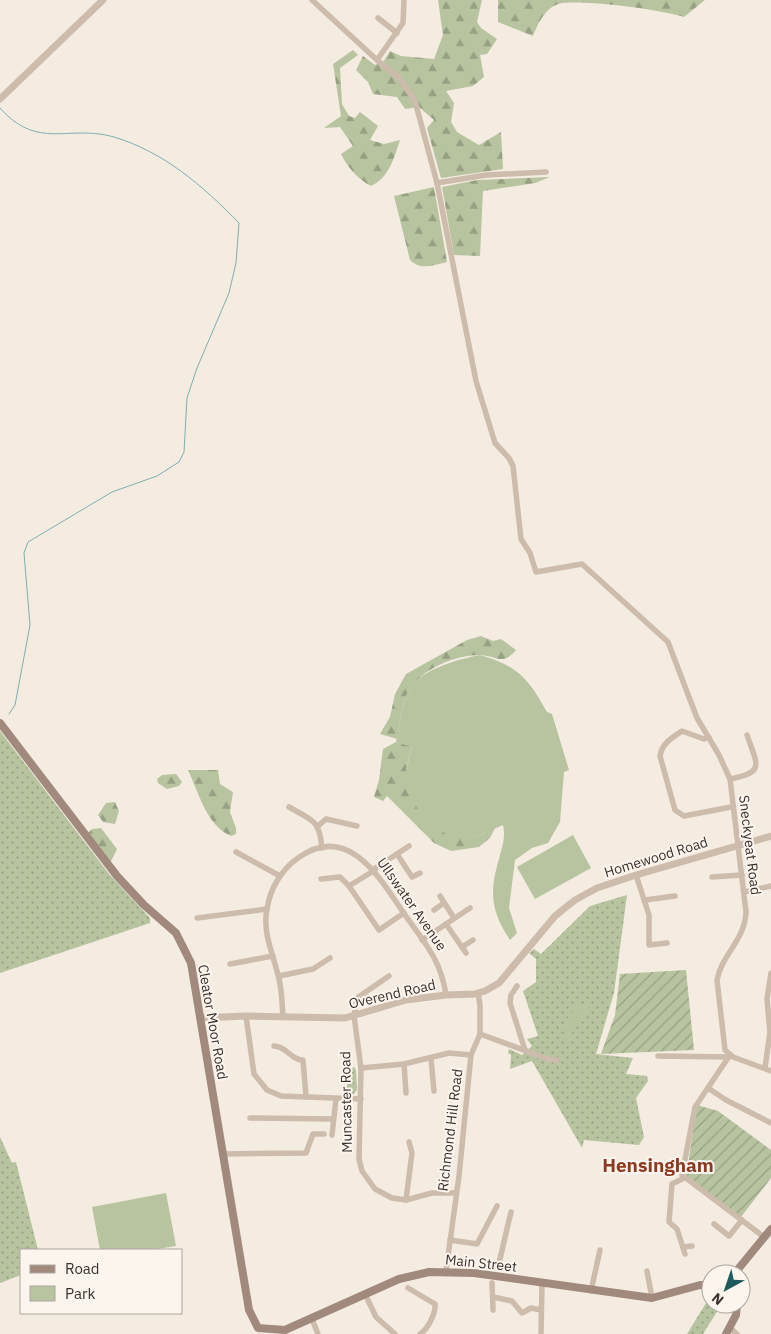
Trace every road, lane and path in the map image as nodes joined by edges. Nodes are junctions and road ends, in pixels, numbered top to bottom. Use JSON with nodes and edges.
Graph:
{"nodes":[{"id":1,"x":103,"y":0,"type":"edge"},
{"id":2,"x":312,"y":0,"type":"edge"},
{"id":3,"x":404,"y":0,"type":"edge"},
{"id":4,"x":378,"y":18,"type":"dead end"},
{"id":5,"x":396,"y":33,"type":"junction"},
{"id":6,"x":377,"y":60,"type":"junction"},
{"id":7,"x":0,"y":100,"type":"edge"},
{"id":8,"x":546,"y":172,"type":"dead end"},
{"id":9,"x":437,"y":183,"type":"junction"},
{"id":10,"x":0,"y":723,"type":"edge"},
{"id":11,"x":748,"y":735,"type":"dead end"},
{"id":12,"x":709,"y":737,"type":"junction"},
{"id":13,"x":730,"y":779,"type":"junction"},
{"id":14,"x":289,"y":807,"type":"dead end"},
{"id":15,"x":732,"y":807,"type":"junction"},
{"id":16,"x":318,"y":826,"type":"junction"},
{"id":17,"x":357,"y":826,"type":"dead end"},
{"id":18,"x":771,"y":836,"type":"edge"},
{"id":19,"x":409,"y":846,"type":"dead end"},
{"id":20,"x":739,"y":846,"type":"junction"},
{"id":21,"x":322,"y":848,"type":"junction"},
{"id":22,"x":236,"y":852,"type":"dead end"},
{"id":23,"x":396,"y":854,"type":"junction"},
{"id":24,"x":374,"y":869,"type":"junction"},
{"id":25,"x":420,"y":873,"type":"dead end"},
{"id":26,"x":636,"y":875,"type":"junction"},
{"id":27,"x":742,"y":875,"type":"junction"},
{"id":28,"x":280,"y":876,"type":"junction"},
{"id":29,"x":712,"y":877,"type":"dead end"},
{"id":30,"x":321,"y":880,"type":"dead end"},
{"id":31,"x":350,"y":886,"type":"junction"},
{"id":32,"x":771,"y":886,"type":"edge"},
{"id":33,"x":744,"y":892,"type":"junction"},
{"id":34,"x":440,"y":896,"type":"dead end"},
{"id":35,"x":675,"y":896,"type":"dead end"},
{"id":36,"x":645,"y":900,"type":"junction"},
{"id":37,"x":444,"y":902,"type":"junction"},
{"id":38,"x":267,"y":908,"type":"junction"},
{"id":39,"x":470,"y":908,"type":"dead end"},
{"id":40,"x":434,"y":910,"type":"dead end"},
{"id":41,"x":404,"y":913,"type":"junction"},
{"id":42,"x":554,"y":916,"type":"joint"},
{"id":43,"x":197,"y":918,"type":"dead end"},
{"id":44,"x":454,"y":918,"type":"junction"},
{"id":45,"x":446,"y":924,"type":"junction"},
{"id":46,"x":422,"y":940,"type":"junction"},
{"id":47,"x":473,"y":940,"type":"dead end"},
{"id":48,"x":667,"y":943,"type":"dead end"},
{"id":49,"x":273,"y":956,"type":"junction"},
{"id":50,"x":330,"y":958,"type":"dead end"},
{"id":51,"x":230,"y":964,"type":"dead end"},
{"id":52,"x":771,"y":973,"type":"edge"},
{"id":53,"x":279,"y":976,"type":"junction"},
{"id":54,"x":390,"y":976,"type":"dead end"},
{"id":55,"x":516,"y":986,"type":"dead end"},
{"id":56,"x":478,"y":993,"type":"junction"},
{"id":57,"x":446,"y":995,"type":"junction"},
{"id":58,"x":246,"y":1016,"type":"junction"},
{"id":59,"x":354,"y":1016,"type":"junction"},
{"id":60,"x":283,"y":1017,"type":"junction"},
{"id":61,"x":200,"y":1018,"type":"junction"},
{"id":62,"x":480,"y":1034,"type":"junction"},
{"id":63,"x":274,"y":1046,"type":"dead end"},
{"id":64,"x":525,"y":1050,"type":"junction"},
{"id":65,"x":471,"y":1056,"type":"junction"},
{"id":66,"x":658,"y":1056,"type":"dead end"},
{"id":67,"x":730,"y":1056,"type":"junction"},
{"id":68,"x":431,"y":1059,"type":"junction"},
{"id":69,"x":557,"y":1060,"type":"dead end"},
{"id":70,"x":404,"y":1064,"type":"junction"},
{"id":71,"x":361,"y":1068,"type":"junction"},
{"id":72,"x":768,"y":1069,"type":"edge"},
{"id":73,"x":708,"y":1088,"type":"junction"},
{"id":74,"x":434,"y":1091,"type":"dead end"},
{"id":75,"x":406,"y":1093,"type":"dead end"},
{"id":76,"x":306,"y":1097,"type":"junction"},
{"id":77,"x":336,"y":1099,"type":"junction"},
{"id":78,"x":361,"y":1099,"type":"junction"},
{"id":79,"x":250,"y":1118,"type":"dead end"},
{"id":80,"x":332,"y":1119,"type":"junction"},
{"id":81,"x":771,"y":1123,"type":"edge"},
{"id":82,"x":324,"y":1134,"type":"dead end"},
{"id":83,"x":332,"y":1135,"type":"dead end"},
{"id":84,"x":408,"y":1142,"type":"dead end"},
{"id":85,"x":222,"y":1154,"type":"junction"},
{"id":86,"x":684,"y":1178,"type":"junction"},
{"id":87,"x":455,"y":1194,"type":"junction"},
{"id":88,"x":406,"y":1200,"type":"junction"},
{"id":89,"x":497,"y":1206,"type":"dead end"},
{"id":90,"x":511,"y":1212,"type":"dead end"},
{"id":91,"x":742,"y":1220,"type":"junction"},
{"id":92,"x":714,"y":1224,"type":"dead end"},
{"id":93,"x":771,"y":1229,"type":"edge"},
{"id":94,"x":764,"y":1237,"type":"junction"},
{"id":95,"x":450,"y":1240,"type":"junction"},
{"id":96,"x":692,"y":1246,"type":"dead end"},
{"id":97,"x":600,"y":1250,"type":"dead end"},
{"id":98,"x":499,"y":1263,"type":"dead end"},
{"id":99,"x":744,"y":1264,"type":"edge"},
{"id":100,"x":446,"y":1271,"type":"junction"},
{"id":101,"x":647,"y":1271,"type":"dead end"},
{"id":102,"x":492,"y":1283,"type":"dead end"},
{"id":103,"x":542,"y":1284,"type":"junction"},
{"id":104,"x":701,"y":1285,"type":"edge"},
{"id":105,"x":408,"y":1288,"type":"dead end"},
{"id":106,"x":591,"y":1290,"type":"junction"},
{"id":107,"x":365,"y":1294,"type":"junction"},
{"id":108,"x":492,"y":1297,"type":"junction"},
{"id":109,"x":652,"y":1298,"type":"junction"},
{"id":110,"x":493,"y":1310,"type":"dead end"},
{"id":111,"x":542,"y":1310,"type":"junction"},
{"id":112,"x":735,"y":1314,"type":"edge"},
{"id":113,"x":312,"y":1319,"type":"junction"},
{"id":114,"x":256,"y":1331,"type":"edge"},
{"id":115,"x":731,"y":1332,"type":"edge"},
{"id":116,"x":318,"y":1334,"type":"edge"},
{"id":117,"x":395,"y":1334,"type":"edge"},
{"id":118,"x":420,"y":1334,"type":"edge"},
{"id":119,"x":541,"y":1334,"type":"edge"}],
"edges":[{"from":1,"to":7,"type":"street"},
{"from":2,"to":6,"type":"street"},
{"from":3,"to":5,"type":"street"},
{"from":4,"to":5,"type":"street"},
{"from":5,"to":6,"type":"street"},
{"from":6,"to":9,"type":"street"},
{"from":8,"to":9,"type":"street"},
{"from":9,"to":12,"type":"street","name":"Sneckyeat Road"},
{"from":10,"to":61,"type":"main road","name":"Cleator Moor Road"},
{"from":11,"to":13,"type":"street"},
{"from":12,"to":13,"type":"street","name":"Sneckyeat Road"},
{"from":12,"to":15,"type":"street"},
{"from":13,"to":15,"type":"street","name":"Sneckyeat Road"},
{"from":14,"to":16,"type":"street"},
{"from":15,"to":20,"type":"street","name":"Sneckyeat Road"},
{"from":16,"to":17,"type":"street"},
{"from":16,"to":21,"type":"street"},
{"from":18,"to":20,"type":"street","name":"Homewood Road"},
{"from":19,"to":23,"type":"street"},
{"from":20,"to":26,"type":"street","name":"Homewood Road"},
{"from":20,"to":27,"type":"street","name":"Sneckyeat Road"},
{"from":21,"to":24,"type":"street","name":"Ullswater Avenue"},
{"from":21,"to":28,"type":"street","name":"Ullswater Avenue"},
{"from":22,"to":28,"type":"street"},
{"from":23,"to":24,"type":"street"},
{"from":23,"to":25,"type":"street"},
{"from":24,"to":31,"type":"street"},
{"from":24,"to":41,"type":"street","name":"Ullswater Avenue"},
{"from":26,"to":36,"type":"street"},
{"from":26,"to":42,"type":"street","name":"Homewood Road"},
{"from":27,"to":29,"type":"street"},
{"from":27,"to":33,"type":"street","name":"Sneckyeat Road"},
{"from":28,"to":38,"type":"street","name":"Ullswater Avenue"},
{"from":30,"to":31,"type":"street"},
{"from":31,"to":41,"type":"street"},
{"from":32,"to":33,"type":"street"},
{"from":33,"to":67,"type":"street","name":"Sneckyeat Road"},
{"from":34,"to":37,"type":"street"},
{"from":35,"to":36,"type":"street"},
{"from":36,"to":48,"type":"street"},
{"from":37,"to":40,"type":"street"},
{"from":37,"to":44,"type":"street"},
{"from":38,"to":43,"type":"street"},
{"from":38,"to":49,"type":"street","name":"Ullswater Avenue"},
{"from":39,"to":44,"type":"street"},
{"from":41,"to":46,"type":"street","name":"Ullswater Avenue"},
{"from":42,"to":56,"type":"street","name":"Overend Road"},
{"from":44,"to":45,"type":"street"},
{"from":45,"to":46,"type":"street"},
{"from":45,"to":47,"type":"street"},
{"from":46,"to":57,"type":"street","name":"Ullswater Avenue"},
{"from":49,"to":51,"type":"street"},
{"from":49,"to":53,"type":"street","name":"Ullswater Avenue"},
{"from":50,"to":53,"type":"street"},
{"from":52,"to":72,"type":"street"},
{"from":53,"to":60,"type":"street","name":"Ullswater Avenue"},
{"from":54,"to":59,"type":"street"},
{"from":55,"to":64,"type":"street"},
{"from":56,"to":57,"type":"street","name":"Overend Road"},
{"from":56,"to":62,"type":"street","name":"Richmond Hill Road"},
{"from":57,"to":59,"type":"street","name":"Overend Road"},
{"from":58,"to":60,"type":"street","name":"Overend Road"},
{"from":58,"to":61,"type":"street","name":"Overend Road"},
{"from":58,"to":76,"type":"street"},
{"from":59,"to":60,"type":"street","name":"Overend Road"},
{"from":59,"to":71,"type":"street","name":"Muncaster Road"},
{"from":61,"to":85,"type":"main road","name":"Cleator Moor Road"},
{"from":62,"to":64,"type":"street"},
{"from":62,"to":65,"type":"street","name":"Richmond Hill Road"},
{"from":63,"to":76,"type":"street"},
{"from":64,"to":69,"type":"street"},
{"from":65,"to":68,"type":"street"},
{"from":65,"to":87,"type":"street","name":"Richmond Hill Road"},
{"from":66,"to":67,"type":"street"},
{"from":67,"to":72,"type":"street"},
{"from":67,"to":73,"type":"street"},
{"from":68,"to":70,"type":"street"},
{"from":68,"to":74,"type":"street"},
{"from":70,"to":71,"type":"street"},
{"from":70,"to":75,"type":"street"},
{"from":71,"to":78,"type":"street","name":"Muncaster Road"},
{"from":73,"to":81,"type":"street"},
{"from":73,"to":86,"type":"street"},
{"from":76,"to":77,"type":"street"},
{"from":77,"to":78,"type":"street"},
{"from":77,"to":80,"type":"street"},
{"from":78,"to":88,"type":"street","name":"Muncaster Road"},
{"from":79,"to":80,"type":"street"},
{"from":80,"to":83,"type":"street"},
{"from":82,"to":85,"type":"street"},
{"from":84,"to":88,"type":"street"},
{"from":85,"to":114,"type":"main road","name":"Cleator Moor Road"},
{"from":86,"to":91,"type":"street"},
{"from":86,"to":96,"type":"street"},
{"from":87,"to":88,"type":"street"},
{"from":87,"to":95,"type":"street","name":"Richmond Hill Road"},
{"from":89,"to":95,"type":"street"},
{"from":90,"to":98,"type":"street"},
{"from":91,"to":92,"type":"street"},
{"from":91,"to":94,"type":"street"},
{"from":93,"to":94,"type":"main road"},
{"from":94,"to":99,"type":"main road"},
{"from":95,"to":100,"type":"street","name":"Richmond Hill Road"},
{"from":97,"to":106,"type":"street"},
{"from":100,"to":103,"type":"main road","name":"Main Street"},
{"from":100,"to":107,"type":"main road","name":"Main Street"},
{"from":101,"to":109,"type":"street"},
{"from":102,"to":108,"type":"street"},
{"from":103,"to":106,"type":"main road","name":"Main Street"},
{"from":103,"to":111,"type":"street"},
{"from":104,"to":109,"type":"main road","name":"Main Street"},
{"from":105,"to":118,"type":"street"},
{"from":106,"to":109,"type":"main road","name":"Main Street"},
{"from":107,"to":113,"type":"main road","name":"Main Street"},
{"from":107,"to":117,"type":"street"},
{"from":108,"to":110,"type":"street"},
{"from":108,"to":111,"type":"street"},
{"from":111,"to":119,"type":"street"},
{"from":112,"to":115,"type":"main road"},
{"from":113,"to":114,"type":"main road","name":"Main Street"},
{"from":113,"to":116,"type":"street"}]}
